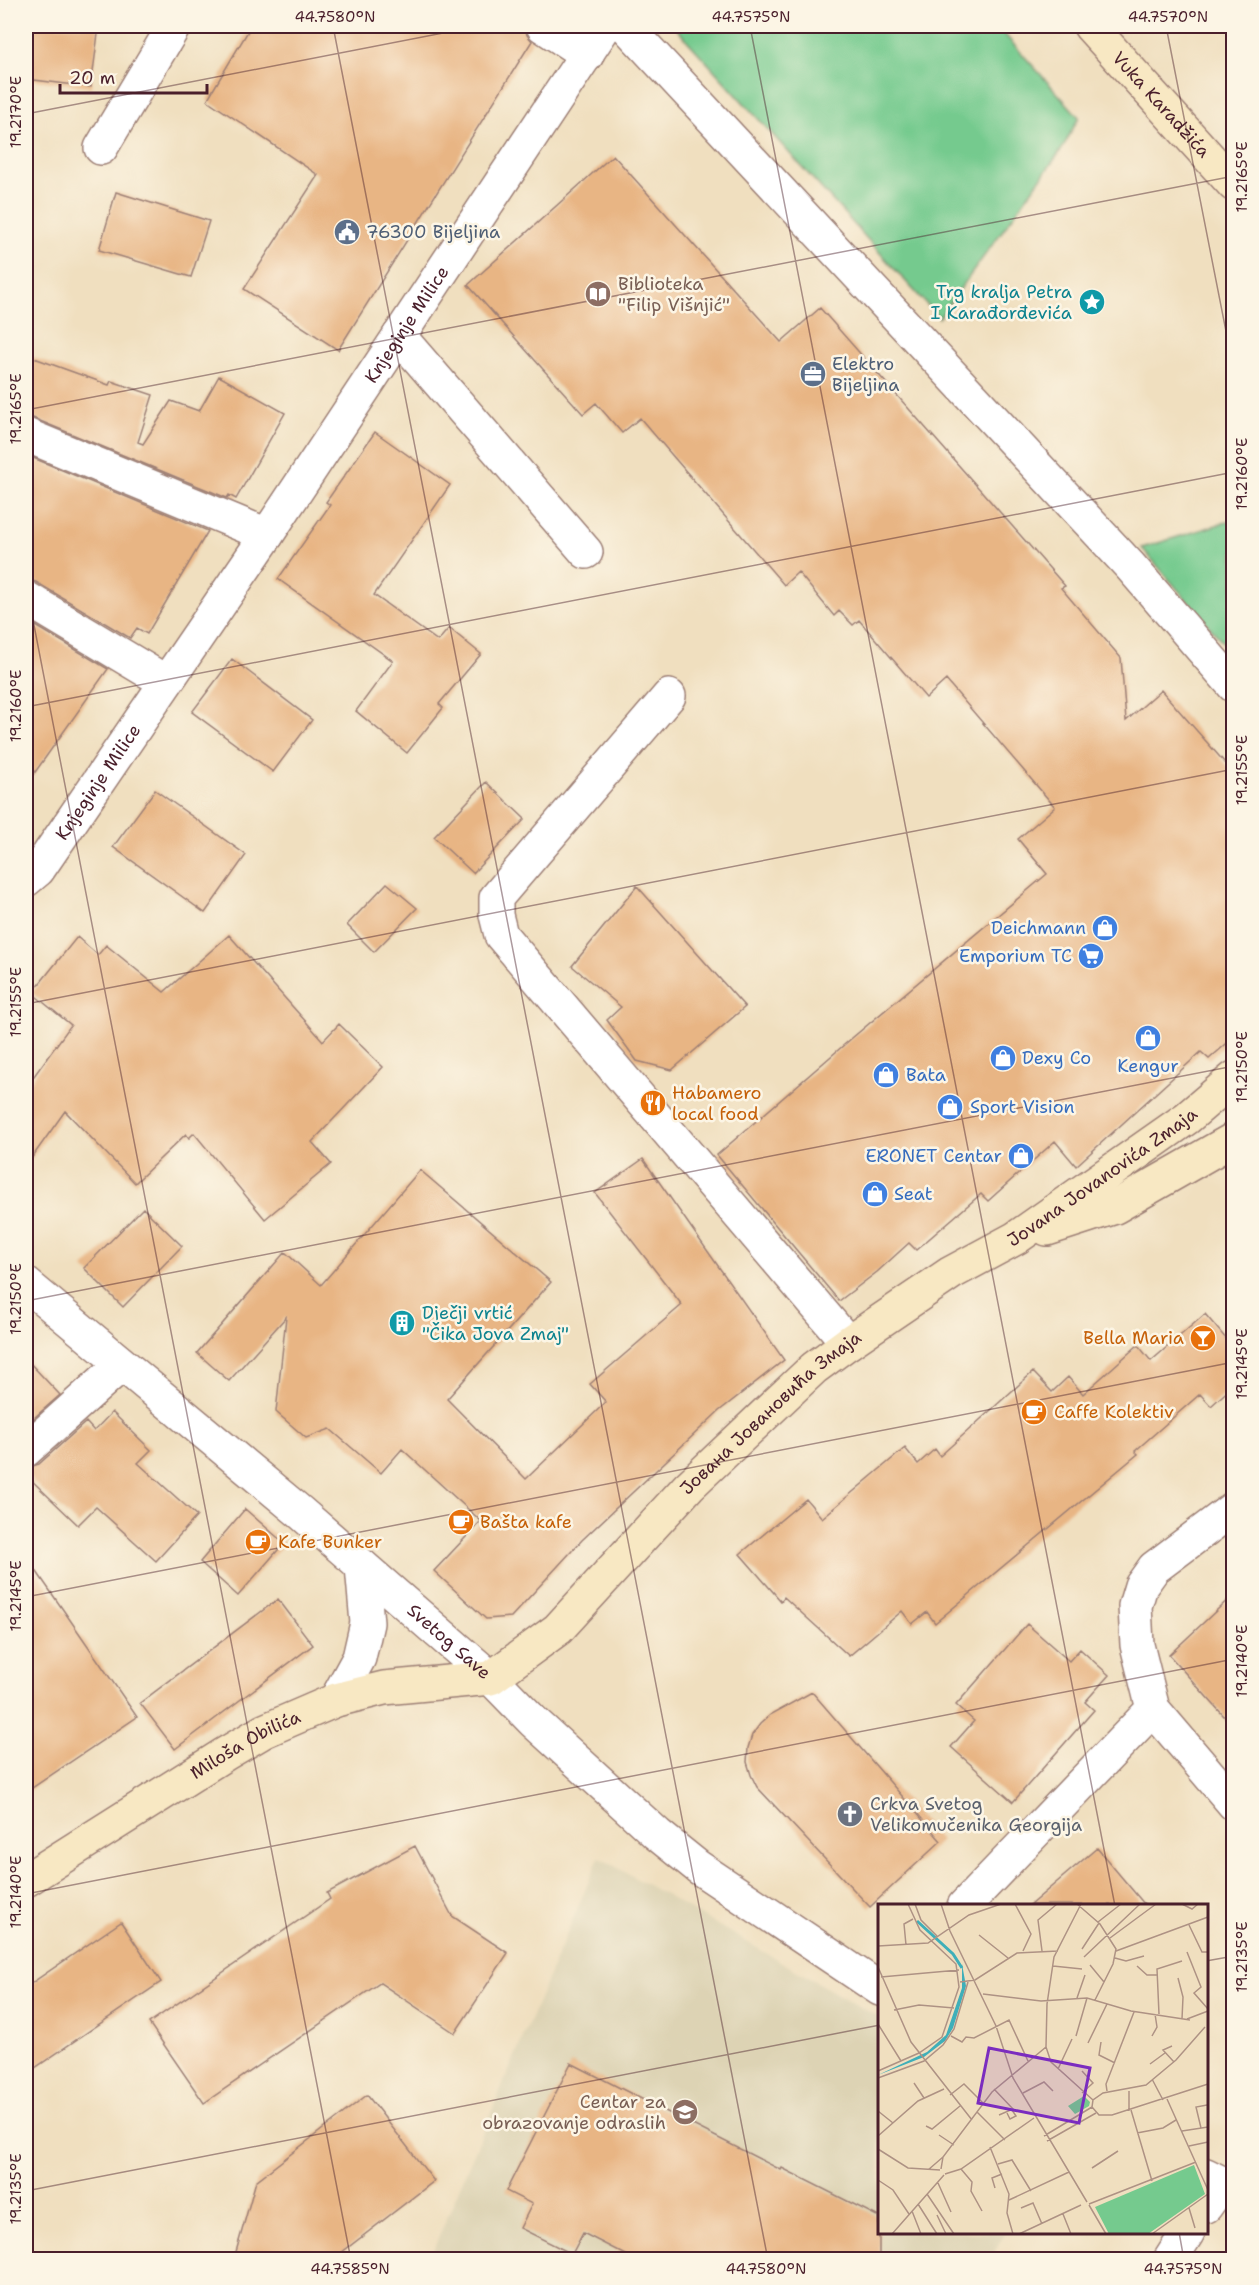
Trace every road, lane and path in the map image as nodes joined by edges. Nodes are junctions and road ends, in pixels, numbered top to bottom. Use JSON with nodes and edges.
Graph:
{"nodes":[{"id":1,"x":174,"y":26,"type":"edge"},
{"id":2,"x":543,"y":26,"type":"edge"},
{"id":3,"x":605,"y":26,"type":"edge"},
{"id":4,"x":626,"y":26,"type":"edge"},
{"id":5,"x":1090,"y":26,"type":"edge"},
{"id":6,"x":587,"y":55,"type":"junction"},
{"id":7,"x":101,"y":148,"type":"dead end"},
{"id":8,"x":1233,"y":185,"type":"edge"},
{"id":9,"x":399,"y":336,"type":"junction"},
{"id":10,"x":26,"y":435,"type":"edge"},
{"id":11,"x":267,"y":535,"type":"junction"},
{"id":12,"x":586,"y":552,"type":"dead end"},
{"id":13,"x":26,"y":598,"type":"edge"},
{"id":14,"x":166,"y":682,"type":"junction"},
{"id":15,"x":1233,"y":686,"type":"edge"},
{"id":16,"x":669,"y":696,"type":"dead end"},
{"id":17,"x":26,"y":880,"type":"edge"},
{"id":18,"x":1233,"y":1078,"type":"edge"},
{"id":19,"x":1233,"y":1139,"type":"edge"},
{"id":20,"x":1016,"y":1238,"type":"junction"},
{"id":21,"x":26,"y":1284,"type":"edge"},
{"id":22,"x":848,"y":1342,"type":"junction"},
{"id":23,"x":122,"y":1365,"type":"junction"},
{"id":24,"x":26,"y":1450,"type":"edge"},
{"id":25,"x":1233,"y":1508,"type":"edge"},
{"id":26,"x":362,"y":1566,"type":"junction"},
{"id":27,"x":490,"y":1678,"type":"junction"},
{"id":28,"x":336,"y":1700,"type":"junction"},
{"id":29,"x":1153,"y":1709,"type":"junction"},
{"id":30,"x":1233,"y":1804,"type":"edge"},
{"id":31,"x":26,"y":1880,"type":"edge"},
{"id":32,"x":965,"y":1904,"type":"edge"},
{"id":33,"x":878,"y":1988,"type":"edge"},
{"id":34,"x":1187,"y":2234,"type":"edge"},
{"id":35,"x":1170,"y":2259,"type":"edge"}],
"edges":[{"from":1,"to":7,"type":"street"},
{"from":2,"to":6,"type":"street"},
{"from":3,"to":6,"type":"street","name":"Knjeginje Milice"},
{"from":4,"to":15,"type":"street"},
{"from":5,"to":8,"type":"main road","name":"Vuka Karadžića"},
{"from":6,"to":9,"type":"street","name":"Knjeginje Milice"},
{"from":9,"to":11,"type":"street","name":"Knjeginje Milice"},
{"from":9,"to":12,"type":"street"},
{"from":10,"to":11,"type":"street"},
{"from":11,"to":14,"type":"street","name":"Knjeginje Milice"},
{"from":13,"to":14,"type":"street"},
{"from":14,"to":17,"type":"street","name":"Knjeginje Milice"},
{"from":16,"to":22,"type":"street"},
{"from":18,"to":20,"type":"main road","name":"Jovana Jovanovića Zmaja"},
{"from":19,"to":20,"type":"main road","name":"Jovana Jovanovića Zmaja"},
{"from":20,"to":22,"type":"main road","name":"Јована Јовановића Змаја"},
{"from":21,"to":23,"type":"street","name":"Svetog Save"},
{"from":22,"to":27,"type":"main road","name":"Јована Јовановића Змаја"},
{"from":23,"to":24,"type":"street"},
{"from":23,"to":26,"type":"street","name":"Svetog Save"},
{"from":25,"to":29,"type":"street"},
{"from":26,"to":27,"type":"street","name":"Svetog Save"},
{"from":26,"to":28,"type":"street"},
{"from":27,"to":28,"type":"main road","name":"Miloša Obilića"},
{"from":27,"to":33,"type":"street","name":"Svetog Save"},
{"from":28,"to":31,"type":"main road","name":"Miloša Obilića"},
{"from":29,"to":30,"type":"street"},
{"from":29,"to":32,"type":"street"},
{"from":34,"to":35,"type":"street"}]}
